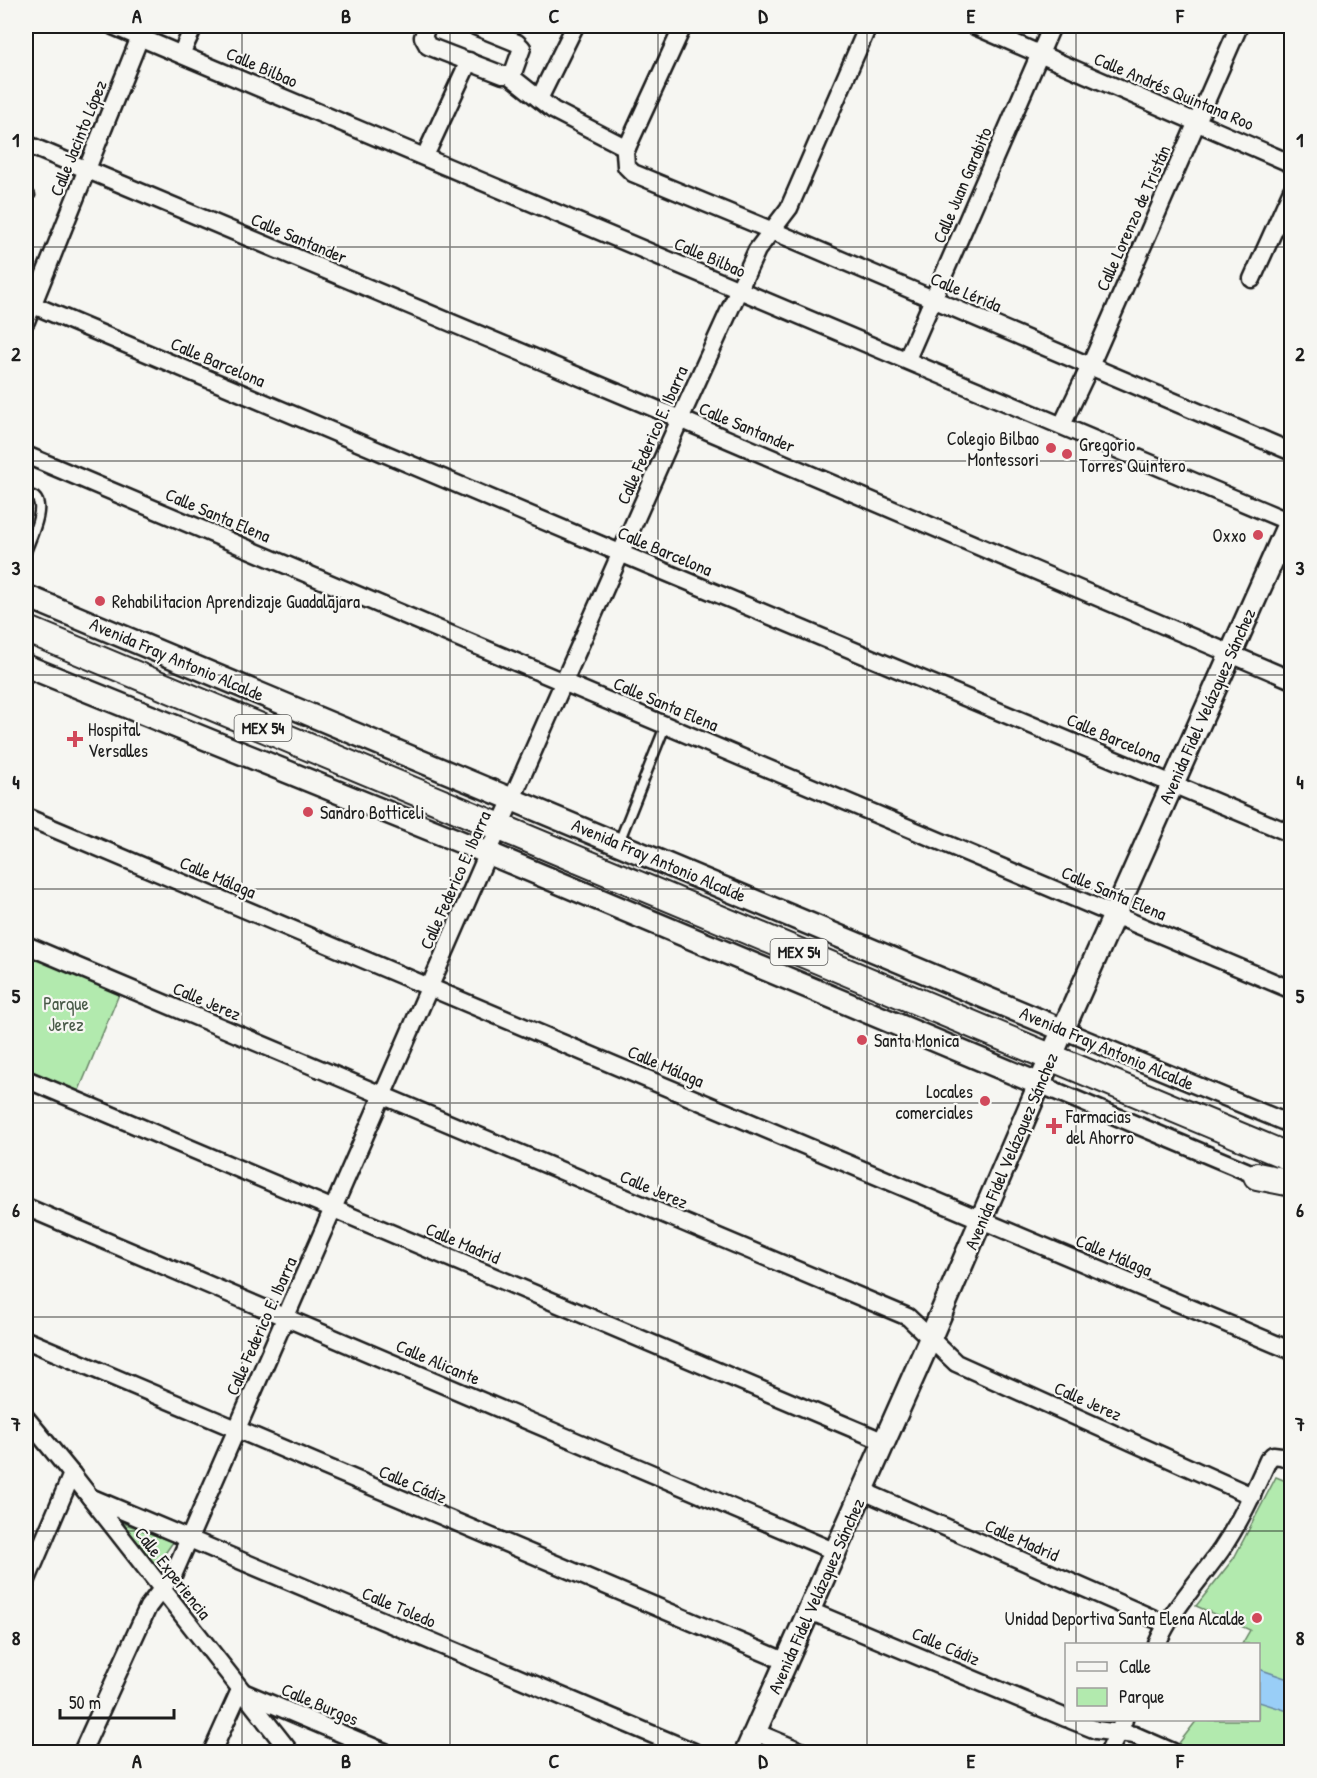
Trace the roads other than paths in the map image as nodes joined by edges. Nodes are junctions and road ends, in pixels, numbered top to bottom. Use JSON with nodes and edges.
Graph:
{"nodes":[{"id":1,"x":113,"y":26,"type":"edge"},
{"id":2,"x":194,"y":26,"type":"edge"},
{"id":3,"x":427,"y":26,"type":"edge"},
{"id":4,"x":475,"y":26,"type":"edge"},
{"id":5,"x":575,"y":26,"type":"edge"},
{"id":6,"x":683,"y":26,"type":"edge"},
{"id":7,"x":868,"y":26,"type":"edge"},
{"id":8,"x":975,"y":26,"type":"edge"},
{"id":9,"x":1052,"y":26,"type":"edge"},
{"id":10,"x":1239,"y":26,"type":"edge"},
{"id":11,"x":140,"y":37,"type":"junction"},
{"id":12,"x":181,"y":54,"type":"junction"},
{"id":13,"x":1039,"y":55,"type":"junction"},
{"id":14,"x":469,"y":61,"type":"junction"},
{"id":15,"x":509,"y":75,"type":"junction"},
{"id":16,"x":539,"y":99,"type":"junction"},
{"id":17,"x":1197,"y":122,"type":"junction"},
{"id":18,"x":26,"y":144,"type":"edge"},
{"id":19,"x":627,"y":148,"type":"junction"},
{"id":20,"x":425,"y":156,"type":"junction"},
{"id":21,"x":1292,"y":164,"type":"edge"},
{"id":22,"x":86,"y":170,"type":"junction"},
{"id":23,"x":1292,"y":190,"type":"edge"},
{"id":24,"x":773,"y":231,"type":"junction"},
{"id":25,"x":1252,"y":279,"type":"dead end"},
{"id":26,"x":740,"y":291,"type":"junction"},
{"id":27,"x":933,"y":299,"type":"junction"},
{"id":28,"x":29,"y":303,"type":"edge"},
{"id":29,"x":26,"y":321,"type":"edge"},
{"id":30,"x":907,"y":359,"type":"junction"},
{"id":31,"x":1090,"y":366,"type":"junction"},
{"id":32,"x":680,"y":419,"type":"junction"},
{"id":33,"x":1062,"y":425,"type":"junction"},
{"id":34,"x":1292,"y":452,"type":"edge"},
{"id":35,"x":26,"y":455,"type":"edge"},
{"id":36,"x":26,"y":494,"type":"edge"},
{"id":37,"x":1291,"y":520,"type":"edge"},
{"id":38,"x":26,"y":552,"type":"edge"},
{"id":39,"x":620,"y":553,"type":"junction"},
{"id":40,"x":26,"y":596,"type":"edge"},
{"id":41,"x":26,"y":628,"type":"edge"},
{"id":42,"x":1230,"y":654,"type":"junction"},
{"id":43,"x":26,"y":666,"type":"edge"},
{"id":44,"x":1292,"y":680,"type":"edge"},
{"id":45,"x":564,"y":682,"type":"junction"},
{"id":46,"x":662,"y":734,"type":"dead end"},
{"id":47,"x":1172,"y":784,"type":"junction"},
{"id":48,"x":512,"y":799,"type":"junction"},
{"id":49,"x":26,"y":817,"type":"edge"},
{"id":50,"x":500,"y":827,"type":"junction"},
{"id":51,"x":1292,"y":834,"type":"edge"},
{"id":52,"x":618,"y":843,"type":"junction"},
{"id":53,"x":488,"y":853,"type":"junction"},
{"id":54,"x":1114,"y":914,"type":"junction"},
{"id":55,"x":26,"y":945,"type":"edge"},
{"id":56,"x":429,"y":987,"type":"junction"},
{"id":57,"x":1292,"y":990,"type":"edge"},
{"id":58,"x":1063,"y":1030,"type":"junction"},
{"id":59,"x":1051,"y":1057,"type":"junction"},
{"id":60,"x":26,"y":1079,"type":"edge"},
{"id":61,"x":1039,"y":1083,"type":"junction"},
{"id":62,"x":382,"y":1096,"type":"junction"},
{"id":63,"x":1292,"y":1125,"type":"edge"},
{"id":64,"x":1292,"y":1158,"type":"edge"},
{"id":65,"x":1257,"y":1176,"type":"junction"},
{"id":66,"x":1292,"y":1183,"type":"edge"},
{"id":67,"x":1292,"y":1191,"type":"edge"},
{"id":68,"x":26,"y":1207,"type":"edge"},
{"id":69,"x":333,"y":1209,"type":"junction"},
{"id":70,"x":982,"y":1220,"type":"junction"},
{"id":71,"x":285,"y":1318,"type":"junction"},
{"id":72,"x":930,"y":1339,"type":"junction"},
{"id":73,"x":26,"y":1340,"type":"edge"},
{"id":74,"x":1292,"y":1351,"type":"edge"},
{"id":75,"x":26,"y":1418,"type":"edge"},
{"id":76,"x":237,"y":1430,"type":"junction"},
{"id":77,"x":885,"y":1442,"type":"junction"},
{"id":78,"x":1292,"y":1460,"type":"edge"},
{"id":79,"x":72,"y":1474,"type":"junction"},
{"id":80,"x":863,"y":1491,"type":"junction"},
{"id":81,"x":1252,"y":1496,"type":"junction"},
{"id":82,"x":90,"y":1497,"type":"junction"},
{"id":83,"x":189,"y":1539,"type":"junction"},
{"id":84,"x":836,"y":1552,"type":"junction"},
{"id":85,"x":26,"y":1582,"type":"edge"},
{"id":86,"x":161,"y":1589,"type":"junction"},
{"id":87,"x":810,"y":1611,"type":"junction"},
{"id":88,"x":1166,"y":1624,"type":"junction"},
{"id":89,"x":1157,"y":1643,"type":"edge"},
{"id":90,"x":787,"y":1662,"type":"junction"},
{"id":91,"x":240,"y":1690,"type":"junction"},
{"id":92,"x":1065,"y":1717,"type":"edge"},
{"id":93,"x":1074,"y":1721,"type":"edge"},
{"id":94,"x":1121,"y":1726,"type":"edge"},
{"id":95,"x":756,"y":1732,"type":"junction"},
{"id":96,"x":82,"y":1752,"type":"edge"},
{"id":97,"x":212,"y":1752,"type":"edge"},
{"id":98,"x":290,"y":1752,"type":"edge"},
{"id":99,"x":385,"y":1752,"type":"edge"},
{"id":100,"x":694,"y":1752,"type":"edge"},
{"id":101,"x":746,"y":1752,"type":"edge"},
{"id":102,"x":803,"y":1752,"type":"edge"},
{"id":103,"x":1109,"y":1752,"type":"edge"},
{"id":104,"x":1173,"y":1752,"type":"edge"}],
"edges":[{"from":1,"to":11,"type":"street","name":"Calle Bilbao"},
{"from":2,"to":12,"type":"street"},
{"from":3,"to":14,"type":"street"},
{"from":4,"to":15,"type":"street"},
{"from":5,"to":16,"type":"street"},
{"from":6,"to":19,"type":"street"},
{"from":7,"to":24,"type":"street","name":"Calle Federico E. Ibarra"},
{"from":8,"to":13,"type":"street","name":"Calle Andrés Quintana Roo"},
{"from":9,"to":13,"type":"street","name":"Calle Juan Garabito"},
{"from":10,"to":17,"type":"street","name":"Calle Lorenzo de Tristán"},
{"from":11,"to":12,"type":"street","name":"Calle Bilbao"},
{"from":11,"to":22,"type":"street","name":"Calle Jacinto López"},
{"from":12,"to":20,"type":"street","name":"Calle Bilbao"},
{"from":13,"to":17,"type":"street","name":"Calle Andrés Quintana Roo"},
{"from":13,"to":27,"type":"street","name":"Calle Juan Garabito"},
{"from":14,"to":15,"type":"street"},
{"from":14,"to":20,"type":"street"},
{"from":15,"to":16,"type":"street"},
{"from":16,"to":19,"type":"street"},
{"from":17,"to":21,"type":"street","name":"Calle Andrés Quintana Roo"},
{"from":17,"to":31,"type":"street","name":"Calle Lorenzo de Tristán"},
{"from":18,"to":22,"type":"street","name":"Calle Santander"},
{"from":19,"to":24,"type":"street","name":"Calle Lérida"},
{"from":20,"to":26,"type":"street","name":"Calle Bilbao"},
{"from":22,"to":28,"type":"street","name":"Calle Jacinto López"},
{"from":22,"to":32,"type":"street","name":"Calle Santander"},
{"from":23,"to":25,"type":"street"},
{"from":24,"to":26,"type":"street","name":"Calle Federico E. Ibarra"},
{"from":24,"to":27,"type":"street","name":"Calle Lérida"},
{"from":26,"to":30,"type":"street","name":"Calle Bilbao"},
{"from":26,"to":32,"type":"street","name":"Calle Federico E. Ibarra"},
{"from":27,"to":30,"type":"street","name":"Calle Juan Garabito"},
{"from":27,"to":31,"type":"street","name":"Calle Lérida"},
{"from":28,"to":29,"type":"street","name":"Calle Jacinto López"},
{"from":28,"to":39,"type":"street","name":"Calle Barcelona"},
{"from":30,"to":33,"type":"street","name":"Calle Bilbao"},
{"from":31,"to":33,"type":"street","name":"Calle Lorenzo de Tristán"},
{"from":31,"to":34,"type":"street","name":"Calle Lérida"},
{"from":32,"to":39,"type":"street","name":"Calle Federico E. Ibarra"},
{"from":32,"to":42,"type":"street","name":"Calle Santander"},
{"from":33,"to":37,"type":"street","name":"Calle Bilbao"},
{"from":35,"to":45,"type":"street","name":"Calle Santa Elena"},
{"from":36,"to":38,"type":"lane"},
{"from":37,"to":42,"type":"street","name":"Avenida Fidel Velázquez Sánchez"},
{"from":39,"to":45,"type":"street","name":"Calle Federico E. Ibarra"},
{"from":39,"to":47,"type":"street","name":"Calle Barcelona"},
{"from":40,"to":48,"type":"street","name":"Avenida Fray Antonio Alcalde"},
{"from":41,"to":50,"type":"main road","name":"Avenida Fray Antonio Alcalde","number":"MEX 54"},
{"from":42,"to":44,"type":"street","name":"Calle Santander"},
{"from":42,"to":47,"type":"street","name":"Avenida Fidel Velázquez Sánchez"},
{"from":43,"to":53,"type":"street"},
{"from":45,"to":48,"type":"street","name":"Calle Federico E. Ibarra"},
{"from":45,"to":54,"type":"street","name":"Calle Santa Elena"},
{"from":46,"to":52,"type":"lane"},
{"from":47,"to":51,"type":"street","name":"Calle Barcelona"},
{"from":47,"to":54,"type":"street","name":"Avenida Fidel Velázquez Sánchez"},
{"from":48,"to":50,"type":"street","name":"Calle Federico E. Ibarra"},
{"from":48,"to":52,"type":"street","name":"Avenida Fray Antonio Alcalde"},
{"from":49,"to":56,"type":"street","name":"Calle Málaga"},
{"from":50,"to":53,"type":"street","name":"Calle Federico E. Ibarra"},
{"from":50,"to":59,"type":"main road","name":"Avenida Fray Antonio Alcalde","number":"MEX 54"},
{"from":52,"to":58,"type":"street","name":"Avenida Fray Antonio Alcalde"},
{"from":53,"to":56,"type":"street","name":"Calle Federico E. Ibarra"},
{"from":53,"to":61,"type":"street"},
{"from":54,"to":57,"type":"street","name":"Calle Santa Elena"},
{"from":54,"to":58,"type":"street","name":"Avenida Fidel Velázquez Sánchez"},
{"from":55,"to":62,"type":"street","name":"Calle Jerez"},
{"from":56,"to":62,"type":"street","name":"Calle Federico E. Ibarra"},
{"from":56,"to":70,"type":"street","name":"Calle Málaga"},
{"from":58,"to":59,"type":"street","name":"Avenida Fidel Velázquez Sánchez"},
{"from":58,"to":63,"type":"street","name":"Avenida Fray Antonio Alcalde"},
{"from":59,"to":61,"type":"street","name":"Avenida Fidel Velázquez Sánchez"},
{"from":59,"to":64,"type":"main road","name":"Avenida Fray Antonio Alcalde","number":"MEX 54"},
{"from":60,"to":69,"type":"street","name":"Calle Madrid"},
{"from":61,"to":65,"type":"street"},
{"from":61,"to":70,"type":"street","name":"Avenida Fidel Velázquez Sánchez"},
{"from":62,"to":69,"type":"street","name":"Calle Federico E. Ibarra"},
{"from":62,"to":72,"type":"street","name":"Calle Jerez"},
{"from":65,"to":66,"type":"main road"},
{"from":65,"to":67,"type":"street"},
{"from":68,"to":71,"type":"street","name":"Calle Alicante"},
{"from":69,"to":71,"type":"street","name":"Calle Federico E. Ibarra"},
{"from":69,"to":77,"type":"street","name":"Calle Madrid"},
{"from":70,"to":72,"type":"street","name":"Avenida Fidel Velázquez Sánchez"},
{"from":70,"to":74,"type":"street","name":"Calle Málaga"},
{"from":71,"to":76,"type":"street","name":"Calle Federico E. Ibarra"},
{"from":71,"to":84,"type":"street","name":"Calle Alicante"},
{"from":72,"to":77,"type":"street","name":"Avenida Fidel Velázquez Sánchez"},
{"from":72,"to":81,"type":"street","name":"Calle Jerez"},
{"from":73,"to":76,"type":"street","name":"Calle Cádiz"},
{"from":75,"to":79,"type":"street","name":"Calle Experiencia"},
{"from":76,"to":83,"type":"street","name":"Calle Federico E. Ibarra"},
{"from":76,"to":90,"type":"street","name":"Calle Cádiz"},
{"from":77,"to":80,"type":"street","name":"Avenida Fidel Velázquez Sánchez"},
{"from":78,"to":81,"type":"street"},
{"from":79,"to":82,"type":"street","name":"Calle Experiencia"},
{"from":79,"to":85,"type":"street"},
{"from":80,"to":84,"type":"street","name":"Avenida Fidel Velázquez Sánchez"},
{"from":80,"to":88,"type":"street","name":"Calle Madrid"},
{"from":81,"to":88,"type":"street"},
{"from":82,"to":83,"type":"street","name":"Calle Toledo"},
{"from":82,"to":86,"type":"street","name":"Calle Experiencia"},
{"from":83,"to":86,"type":"street","name":"Calle Federico E. Ibarra"},
{"from":83,"to":100,"type":"street","name":"Calle Toledo"},
{"from":84,"to":87,"type":"street","name":"Avenida Fidel Velázquez Sánchez"},
{"from":86,"to":91,"type":"street","name":"Calle Experiencia"},
{"from":86,"to":96,"type":"street","name":"Calle Federico E. Ibarra"},
{"from":87,"to":90,"type":"street","name":"Avenida Fidel Velázquez Sánchez"},
{"from":87,"to":92,"type":"street","name":"Calle Cádiz"},
{"from":88,"to":89,"type":"street"},
{"from":90,"to":95,"type":"street","name":"Avenida Fidel Velázquez Sánchez"},
{"from":91,"to":97,"type":"street"},
{"from":91,"to":98,"type":"street","name":"Calle Experiencia"},
{"from":91,"to":99,"type":"street","name":"Calle Burgos"},
{"from":93,"to":94,"type":"street","name":"Calle Cádiz"},
{"from":94,"to":103,"type":"street"},
{"from":94,"to":104,"type":"street","name":"Calle Cádiz"},
{"from":95,"to":101,"type":"street","name":"Avenida Fidel Velázquez Sánchez"},
{"from":95,"to":102,"type":"street"}]}
